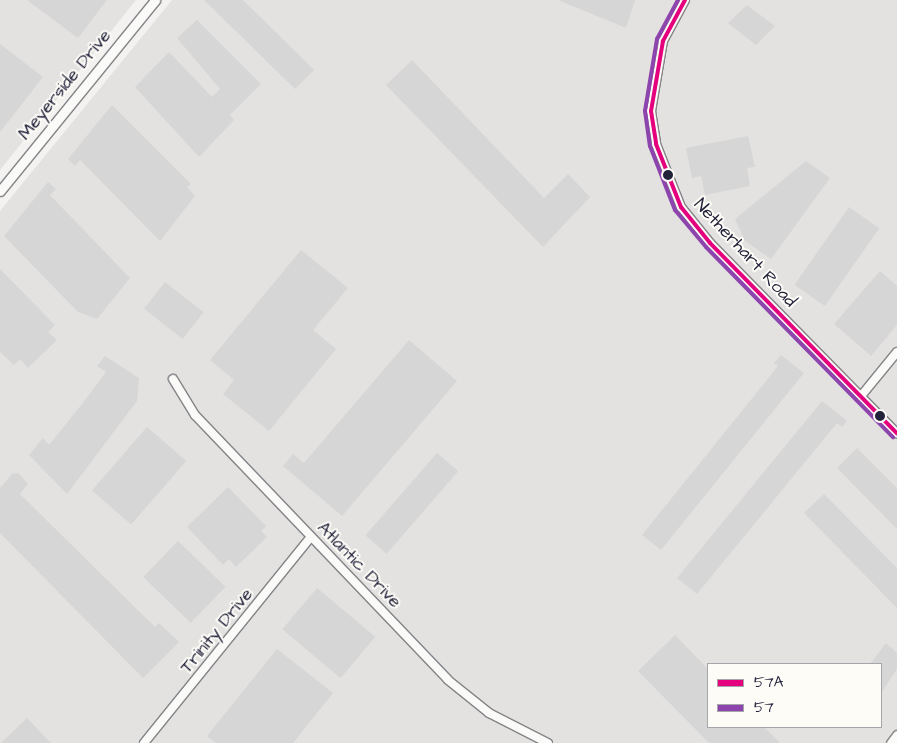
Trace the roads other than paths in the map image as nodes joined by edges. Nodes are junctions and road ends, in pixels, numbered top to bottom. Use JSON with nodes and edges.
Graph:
{"nodes":[{"id":1,"x":155,"y":0,"type":"edge"},
{"id":2,"x":685,"y":0,"type":"edge"},
{"id":3,"x":0,"y":191,"type":"edge"},
{"id":4,"x":897,"y":352,"type":"edge"},
{"id":5,"x":173,"y":379,"type":"dead end"},
{"id":6,"x":861,"y":396,"type":"junction"},
{"id":7,"x":897,"y":433,"type":"edge"},
{"id":8,"x":311,"y":537,"type":"junction"},
{"id":9,"x":897,"y":735,"type":"edge"},
{"id":10,"x":144,"y":743,"type":"edge"},
{"id":11,"x":548,"y":743,"type":"edge"},
{"id":12,"x":891,"y":743,"type":"edge"}],
"edges":[{"from":1,"to":3,"type":"street","name":"Meyerside Drive"},
{"from":2,"to":6,"type":"street","name":"Netherhart Road"},
{"from":4,"to":6,"type":"street"},
{"from":5,"to":8,"type":"street","name":"Atlantic Drive"},
{"from":6,"to":7,"type":"street","name":"Netherhart Road"},
{"from":8,"to":10,"type":"street","name":"Trinity Drive"},
{"from":8,"to":11,"type":"street","name":"Atlantic Drive"},
{"from":9,"to":12,"type":"street"}]}
